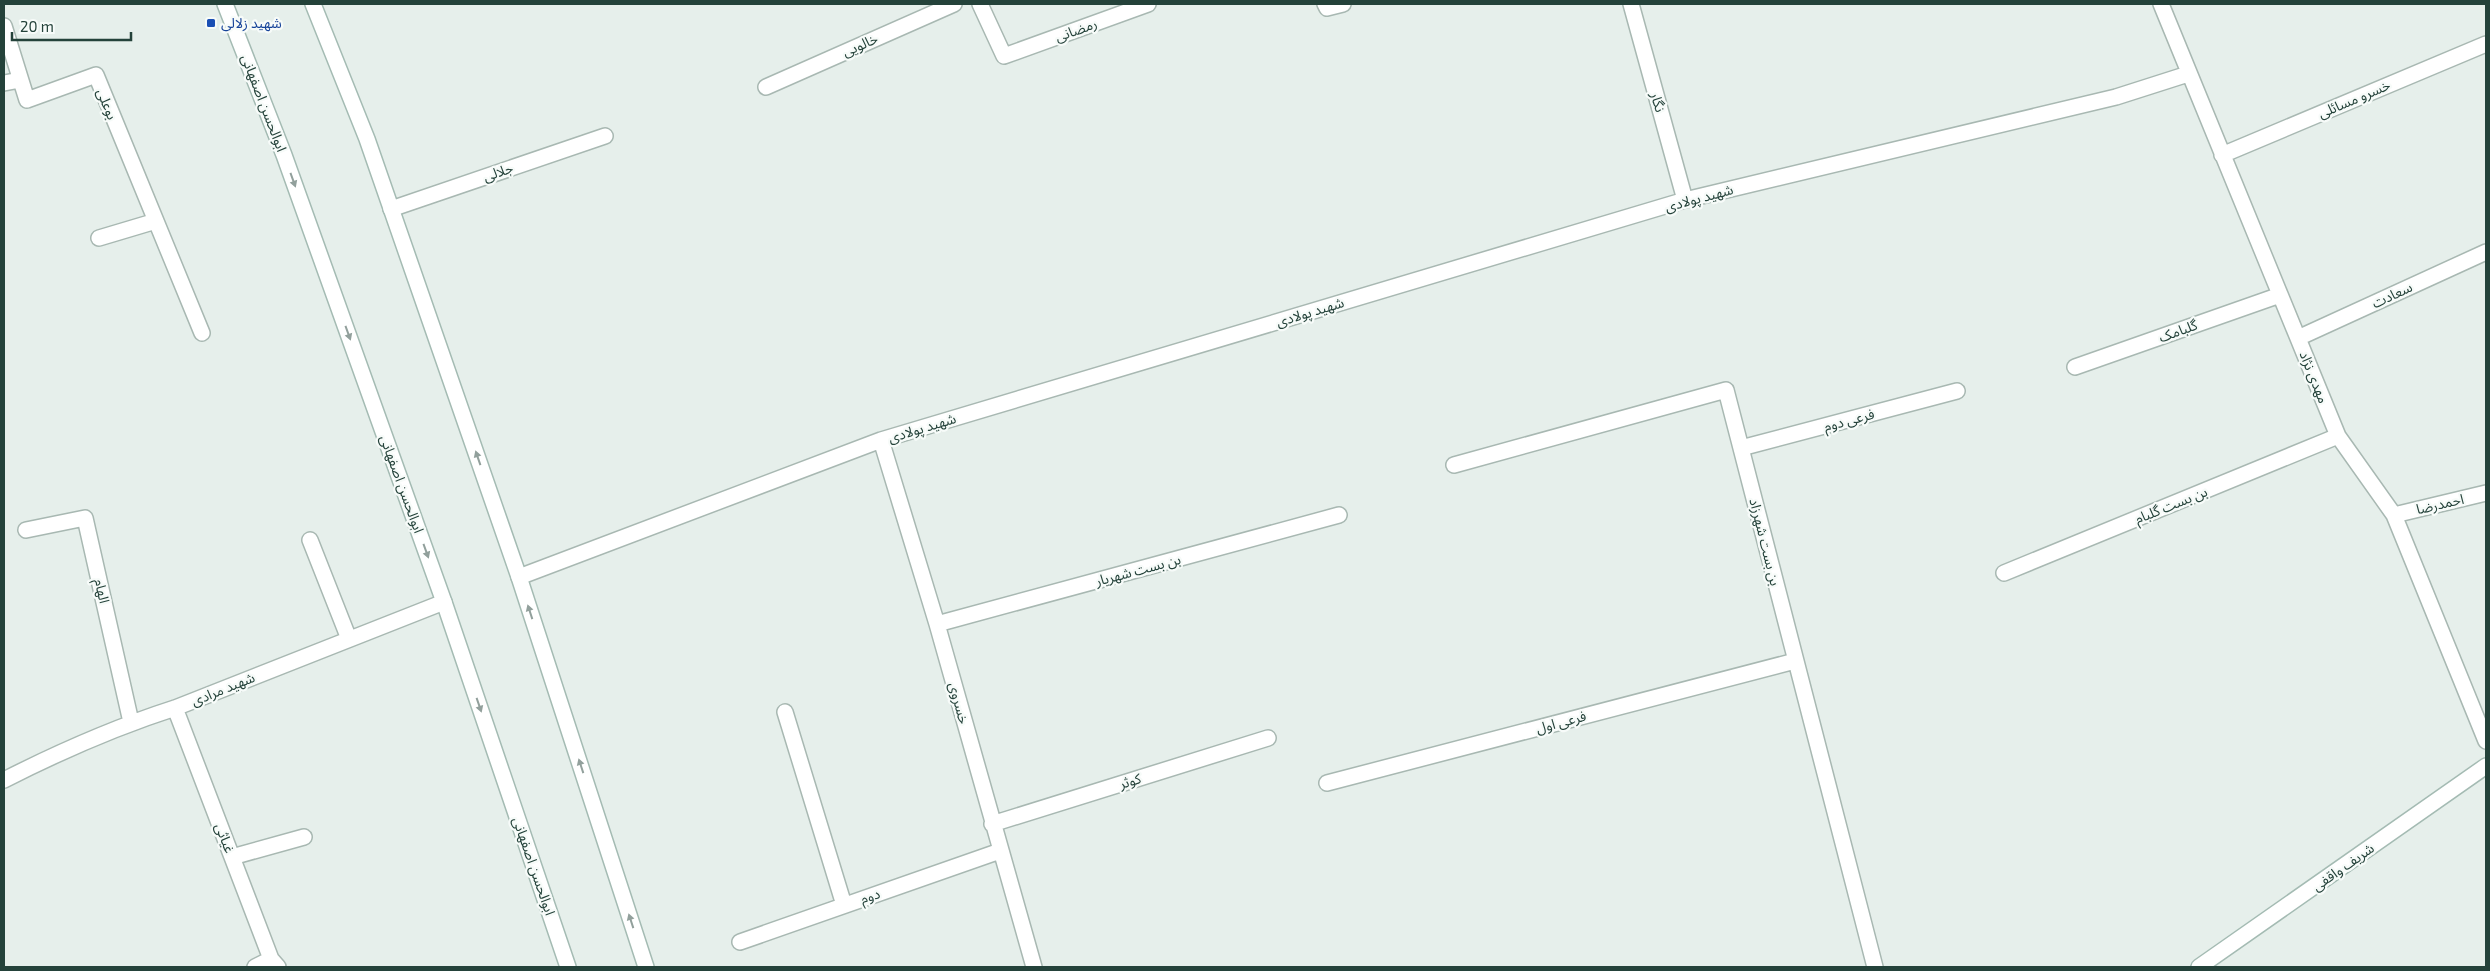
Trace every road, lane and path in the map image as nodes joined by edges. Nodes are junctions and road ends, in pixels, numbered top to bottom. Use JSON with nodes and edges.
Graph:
{"nodes":[{"id":1,"x":224,"y":4,"type":"edge"},
{"id":2,"x":313,"y":4,"type":"edge"},
{"id":3,"x":954,"y":4,"type":"edge"},
{"id":4,"x":980,"y":4,"type":"edge"},
{"id":5,"x":1148,"y":4,"type":"edge"},
{"id":6,"x":1325,"y":4,"type":"edge"},
{"id":7,"x":1343,"y":4,"type":"edge"},
{"id":8,"x":1631,"y":4,"type":"edge"},
{"id":9,"x":2161,"y":4,"type":"edge"},
{"id":10,"x":4,"y":26,"type":"edge"},
{"id":11,"x":2486,"y":44,"type":"edge"},
{"id":12,"x":2188,"y":74,"type":"junction"},
{"id":13,"x":20,"y":80,"type":"junction"},
{"id":14,"x":4,"y":83,"type":"edge"},
{"id":15,"x":766,"y":87,"type":"dead end"},
{"id":16,"x":605,"y":136,"type":"dead end"},
{"id":17,"x":2222,"y":154,"type":"junction"},
{"id":18,"x":1685,"y":200,"type":"junction"},
{"id":19,"x":391,"y":209,"type":"junction"},
{"id":20,"x":156,"y":221,"type":"junction"},
{"id":21,"x":99,"y":238,"type":"dead end"},
{"id":22,"x":2486,"y":252,"type":"edge"},
{"id":23,"x":2280,"y":294,"type":"junction"},
{"id":24,"x":202,"y":333,"type":"dead end"},
{"id":25,"x":2298,"y":338,"type":"junction"},
{"id":26,"x":2076,"y":367,"type":"dead end"},
{"id":27,"x":1956,"y":391,"type":"dead end"},
{"id":28,"x":2338,"y":436,"type":"junction"},
{"id":29,"x":881,"y":440,"type":"junction"},
{"id":30,"x":1741,"y":448,"type":"junction"},
{"id":31,"x":1454,"y":465,"type":"dead end"},
{"id":32,"x":2486,"y":493,"type":"edge"},
{"id":33,"x":2394,"y":515,"type":"junction"},
{"id":34,"x":1339,"y":516,"type":"dead end"},
{"id":35,"x":26,"y":530,"type":"dead end"},
{"id":36,"x":310,"y":540,"type":"dead end"},
{"id":37,"x":2004,"y":573,"type":"dead end"},
{"id":38,"x":519,"y":577,"type":"junction"},
{"id":39,"x":444,"y":602,"type":"junction"},
{"id":40,"x":937,"y":624,"type":"junction"},
{"id":41,"x":348,"y":639,"type":"junction"},
{"id":42,"x":1795,"y":661,"type":"junction"},
{"id":43,"x":175,"y":708,"type":"junction"},
{"id":44,"x":785,"y":712,"type":"dead end"},
{"id":45,"x":131,"y":722,"type":"junction"},
{"id":46,"x":1268,"y":738,"type":"dead end"},
{"id":47,"x":2486,"y":741,"type":"edge"},
{"id":48,"x":2486,"y":766,"type":"edge"},
{"id":49,"x":4,"y":780,"type":"edge"},
{"id":50,"x":1327,"y":783,"type":"dead end"},
{"id":51,"x":992,"y":824,"type":"junction"},
{"id":52,"x":304,"y":837,"type":"dead end"},
{"id":53,"x":1000,"y":851,"type":"junction"},
{"id":54,"x":232,"y":857,"type":"junction"},
{"id":55,"x":844,"y":905,"type":"junction"},
{"id":56,"x":740,"y":942,"type":"dead end"},
{"id":57,"x":274,"y":963,"type":"edge"},
{"id":58,"x":256,"y":967,"type":"edge"},
{"id":59,"x":568,"y":967,"type":"edge"},
{"id":60,"x":646,"y":967,"type":"edge"},
{"id":61,"x":1034,"y":967,"type":"edge"},
{"id":62,"x":1874,"y":967,"type":"edge"},
{"id":63,"x":2199,"y":967,"type":"edge"}],
"edges":[{"from":1,"to":39,"type":"street","name":"ابوالحسن اصفهانی","one_way":true},
{"from":2,"to":19,"type":"street"},
{"from":3,"to":15,"type":"street","name":"خالویی"},
{"from":4,"to":5,"type":"street","name":"رمضانی"},
{"from":6,"to":7,"type":"street"},
{"from":8,"to":18,"type":"street","name":"نگار"},
{"from":9,"to":12,"type":"street","name":"مهدی نژاد"},
{"from":10,"to":13,"type":"street","name":"بوعلی"},
{"from":11,"to":17,"type":"street","name":"خسرو مسائلی"},
{"from":12,"to":17,"type":"street","name":"مهدی نژاد"},
{"from":12,"to":18,"type":"street","name":"شهید پولادی"},
{"from":13,"to":14,"type":"street"},
{"from":13,"to":20,"type":"street","name":"بوعلی"},
{"from":16,"to":19,"type":"street","name":"جلالی"},
{"from":17,"to":23,"type":"street","name":"مهدی نژاد"},
{"from":18,"to":29,"type":"street","name":"شهید پولادی"},
{"from":38,"to":19,"type":"street","one_way":true},
{"from":20,"to":21,"type":"street"},
{"from":20,"to":24,"type":"street","name":"بوعلی"},
{"from":22,"to":25,"type":"street","name":"سعادت"},
{"from":23,"to":25,"type":"street","name":"مهدی نژاد"},
{"from":23,"to":26,"type":"street","name":"گلبامک"},
{"from":25,"to":28,"type":"street","name":"مهدی نژاد"},
{"from":27,"to":30,"type":"street","name":"فرعی دوم"},
{"from":28,"to":33,"type":"street","name":"مهدی نژاد"},
{"from":28,"to":37,"type":"street","name":"بن بست گلبام"},
{"from":29,"to":38,"type":"street","name":"شهید پولادی"},
{"from":29,"to":40,"type":"street","name":"خسروی"},
{"from":30,"to":31,"type":"street","name":"بن بست شهرزاد"},
{"from":30,"to":42,"type":"street","name":"بن بست شهرزاد"},
{"from":32,"to":33,"type":"street","name":"احمدرضا"},
{"from":33,"to":47,"type":"street","name":"مهدی نژاد"},
{"from":34,"to":40,"type":"street","name":"بن بست شهریار"},
{"from":35,"to":45,"type":"street","name":"الهام"},
{"from":36,"to":41,"type":"street"},
{"from":60,"to":38,"type":"street","one_way":true},
{"from":39,"to":41,"type":"street","name":"شهید مرادی"},
{"from":39,"to":59,"type":"street","name":"ابوالحسن اصفهانی","one_way":true},
{"from":40,"to":51,"type":"street","name":"خسروی"},
{"from":41,"to":43,"type":"street","name":"شهید مرادی"},
{"from":42,"to":50,"type":"street","name":"فرعی اول"},
{"from":42,"to":62,"type":"street","name":"بن بست شهرزاد"},
{"from":43,"to":45,"type":"street","name":"شهید مرادی"},
{"from":43,"to":54,"type":"street","name":"غیاثی"},
{"from":44,"to":55,"type":"street"},
{"from":45,"to":49,"type":"street","name":"شهید مرادی"},
{"from":46,"to":51,"type":"street","name":"کوثر"},
{"from":48,"to":63,"type":"street","name":"شریف واقفی"},
{"from":51,"to":53,"type":"street","name":"خسروی"},
{"from":52,"to":54,"type":"street"},
{"from":53,"to":55,"type":"street","name":"دوم"},
{"from":53,"to":61,"type":"street","name":"خسروی"},
{"from":54,"to":57,"type":"street","name":"غیاثی"},
{"from":55,"to":56,"type":"street","name":"دوم"},
{"from":57,"to":58,"type":"street"}]}
